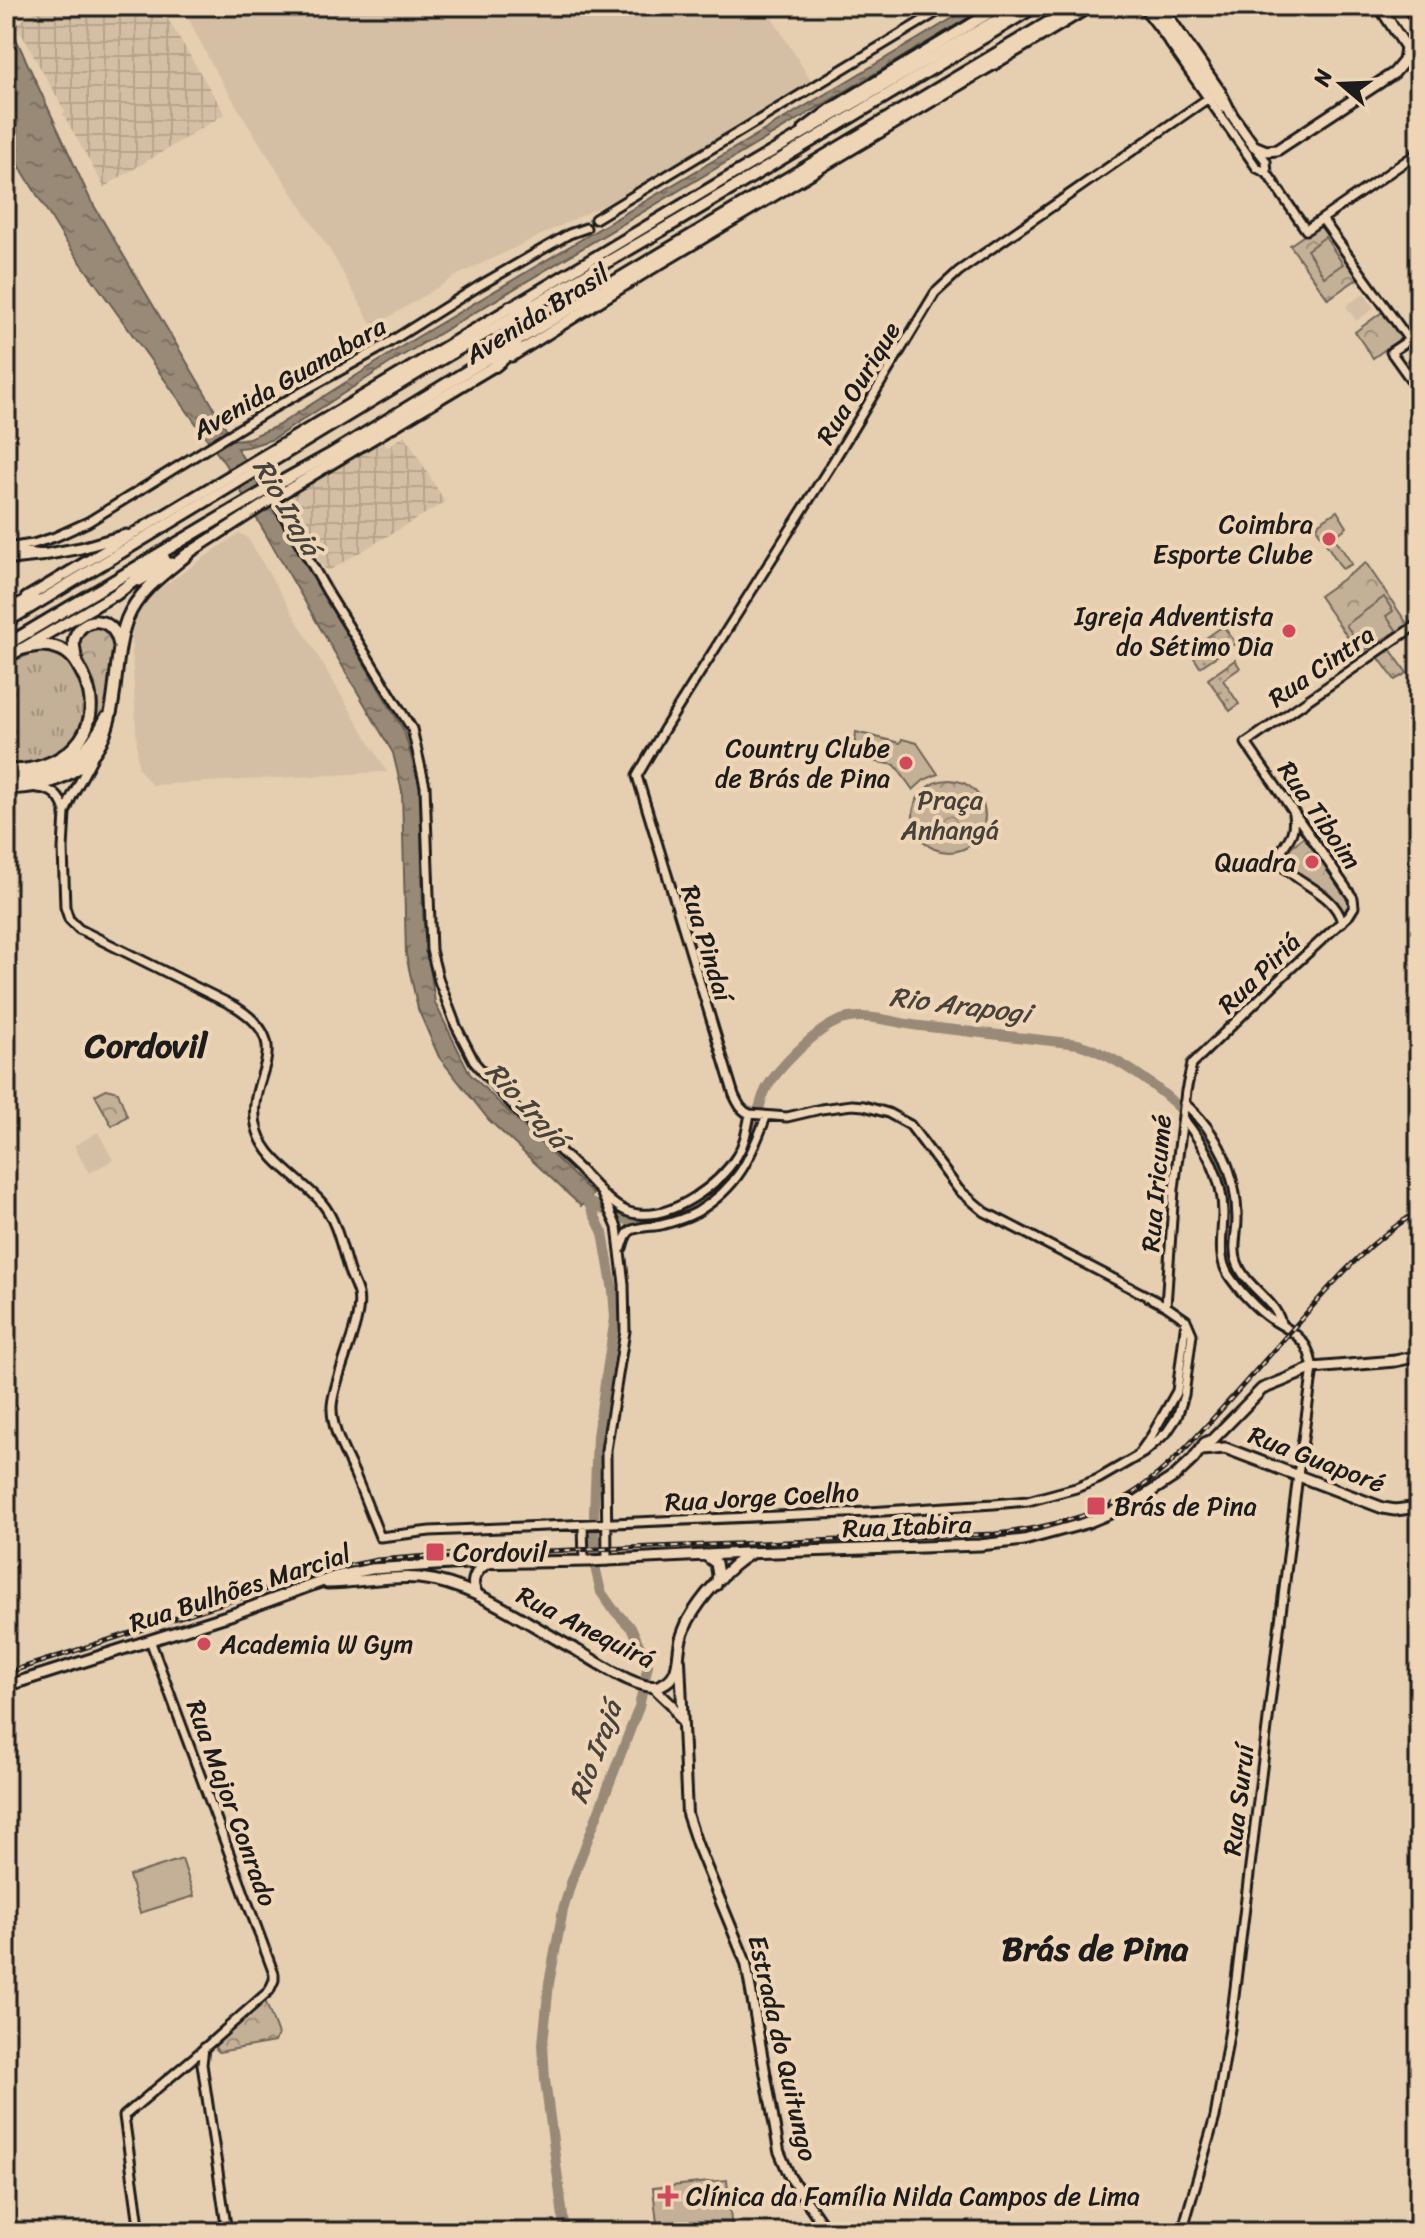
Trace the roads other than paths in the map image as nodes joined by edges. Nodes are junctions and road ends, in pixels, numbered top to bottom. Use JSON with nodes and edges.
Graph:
{"nodes":[{"id":1,"x":947,"y":6,"type":"edge"},
{"id":2,"x":1001,"y":6,"type":"edge"},
{"id":3,"x":1020,"y":6,"type":"edge"},
{"id":4,"x":1036,"y":6,"type":"edge"},
{"id":5,"x":1076,"y":6,"type":"edge"},
{"id":6,"x":1091,"y":6,"type":"edge"},
{"id":7,"x":1142,"y":6,"type":"edge"},
{"id":8,"x":1151,"y":6,"type":"edge"},
{"id":9,"x":1161,"y":6,"type":"edge"},
{"id":10,"x":1379,"y":6,"type":"edge"},
{"id":11,"x":1393,"y":6,"type":"edge"},
{"id":12,"x":1419,"y":46,"type":"edge"},
{"id":13,"x":1406,"y":47,"type":"junction"},
{"id":14,"x":994,"y":64,"type":"junction"},
{"id":15,"x":1419,"y":67,"type":"edge"},
{"id":16,"x":1207,"y":99,"type":"junction"},
{"id":17,"x":1232,"y":115,"type":"junction"},
{"id":18,"x":884,"y":120,"type":"junction"},
{"id":19,"x":791,"y":140,"type":"junction"},
{"id":20,"x":1254,"y":146,"type":"junction"},
{"id":21,"x":1419,"y":152,"type":"edge"},
{"id":22,"x":1267,"y":173,"type":"junction"},
{"id":23,"x":595,"y":219,"type":"dead end"},
{"id":24,"x":1322,"y":219,"type":"junction"},
{"id":25,"x":586,"y":228,"type":"dead end"},
{"id":26,"x":622,"y":277,"type":"junction"},
{"id":27,"x":581,"y":278,"type":"junction"},
{"id":28,"x":510,"y":307,"type":"junction"},
{"id":29,"x":495,"y":366,"type":"junction"},
{"id":30,"x":1419,"y":391,"type":"edge"},
{"id":31,"x":257,"y":467,"type":"junction"},
{"id":32,"x":224,"y":486,"type":"junction"},
{"id":33,"x":272,"y":495,"type":"junction"},
{"id":34,"x":226,"y":514,"type":"junction"},
{"id":35,"x":141,"y":531,"type":"junction"},
{"id":36,"x":6,"y":549,"type":"edge"},
{"id":37,"x":189,"y":553,"type":"junction"},
{"id":38,"x":43,"y":555,"type":"junction"},
{"id":39,"x":6,"y":559,"type":"edge"},
{"id":40,"x":110,"y":560,"type":"junction"},
{"id":41,"x":115,"y":595,"type":"junction"},
{"id":42,"x":6,"y":610,"type":"edge"},
{"id":43,"x":6,"y":622,"type":"edge"},
{"id":44,"x":1419,"y":623,"type":"edge"},
{"id":45,"x":6,"y":645,"type":"edge"},
{"id":46,"x":120,"y":646,"type":"junction"},
{"id":47,"x":18,"y":650,"type":"junction"},
{"id":48,"x":6,"y":658,"type":"edge"},
{"id":49,"x":77,"y":663,"type":"junction"},
{"id":50,"x":112,"y":703,"type":"junction"},
{"id":51,"x":1246,"y":743,"type":"joint"},
{"id":52,"x":94,"y":755,"type":"junction"},
{"id":53,"x":6,"y":770,"type":"edge"},
{"id":54,"x":637,"y":776,"type":"joint"},
{"id":55,"x":6,"y":780,"type":"edge"},
{"id":56,"x":6,"y":788,"type":"edge"},
{"id":57,"x":35,"y":788,"type":"junction"},
{"id":58,"x":1292,"y":811,"type":"junction"},
{"id":59,"x":65,"y":813,"type":"junction"},
{"id":60,"x":1290,"y":840,"type":"junction"},
{"id":61,"x":1315,"y":841,"type":"junction"},
{"id":62,"x":1353,"y":911,"type":"joint"},
{"id":63,"x":1342,"y":922,"type":"junction"},
{"id":64,"x":1192,"y":1064,"type":"joint"},
{"id":65,"x":1183,"y":1111,"type":"junction"},
{"id":66,"x":751,"y":1115,"type":"junction"},
{"id":67,"x":764,"y":1117,"type":"junction"},
{"id":68,"x":601,"y":1192,"type":"junction"},
{"id":69,"x":621,"y":1250,"type":"junction"},
{"id":70,"x":1166,"y":1306,"type":"junction"},
{"id":71,"x":1281,"y":1323,"type":"junction"},
{"id":72,"x":1419,"y":1356,"type":"edge"},
{"id":73,"x":1313,"y":1368,"type":"junction"},
{"id":74,"x":1219,"y":1433,"type":"junction"},
{"id":75,"x":1225,"y":1448,"type":"junction"},
{"id":76,"x":1201,"y":1450,"type":"junction"},
{"id":77,"x":1298,"y":1475,"type":"junction"},
{"id":78,"x":1419,"y":1507,"type":"edge"},
{"id":79,"x":604,"y":1524,"type":"junction"},
{"id":80,"x":585,"y":1525,"type":"junction"},
{"id":81,"x":753,"y":1553,"type":"junction"},
{"id":82,"x":704,"y":1555,"type":"junction"},
{"id":83,"x":587,"y":1561,"type":"junction"},
{"id":84,"x":605,"y":1561,"type":"junction"},
{"id":85,"x":488,"y":1563,"type":"junction"},
{"id":86,"x":320,"y":1583,"type":"junction"},
{"id":87,"x":716,"y":1585,"type":"junction"},
{"id":88,"x":479,"y":1596,"type":"junction"},
{"id":89,"x":150,"y":1640,"type":"junction"},
{"id":90,"x":680,"y":1660,"type":"junction"},
{"id":91,"x":6,"y":1686,"type":"edge"},
{"id":92,"x":647,"y":1686,"type":"junction"},
{"id":93,"x":682,"y":1728,"type":"junction"},
{"id":94,"x":204,"y":2048,"type":"junction"},
{"id":95,"x":192,"y":2059,"type":"junction"},
{"id":96,"x":202,"y":2064,"type":"junction"},
{"id":97,"x":140,"y":2232,"type":"edge"},
{"id":98,"x":227,"y":2232,"type":"edge"},
{"id":99,"x":828,"y":2232,"type":"edge"},
{"id":100,"x":1182,"y":2232,"type":"edge"}],
"edges":[{"from":1,"to":23,"type":"street"},
{"from":2,"to":19,"type":"main road"},
{"from":3,"to":19,"type":"main road","name":"Avenida Brasil"},
{"from":4,"to":27,"type":"highway","name":"Avenida Brasil"},
{"from":5,"to":18,"type":"highway","name":"Avenida Brasil"},
{"from":6,"to":14,"type":"main road","name":"Avenida Brasil"},
{"from":7,"to":16,"type":"street"},
{"from":8,"to":17,"type":"main road"},
{"from":9,"to":17,"type":"main road"},
{"from":10,"to":13,"type":"main road"},
{"from":11,"to":12,"type":"main road"},
{"from":13,"to":15,"type":"main road"},
{"from":13,"to":20,"type":"main road"},
{"from":14,"to":18,"type":"highway"},
{"from":14,"to":29,"type":"main road","name":"Avenida Brasil"},
{"from":16,"to":22,"type":"street"},
{"from":16,"to":54,"type":"street","name":"Rua Ourique"},
{"from":17,"to":20,"type":"main road"},
{"from":18,"to":26,"type":"highway","name":"Avenida Brasil"},
{"from":19,"to":28,"type":"main road","name":"Avenida Brasil"},
{"from":20,"to":22,"type":"street"},
{"from":21,"to":24,"type":"street"},
{"from":22,"to":24,"type":"street"},
{"from":24,"to":30,"type":"street"},
{"from":25,"to":36,"type":"street","name":"Avenida Guanabara"},
{"from":26,"to":29,"type":"highway"},
{"from":26,"to":33,"type":"highway","name":"Avenida Brasil"},
{"from":27,"to":28,"type":"highway"},
{"from":27,"to":31,"type":"highway","name":"Avenida Brasil"},
{"from":28,"to":31,"type":"main road","name":"Avenida Brasil"},
{"from":29,"to":33,"type":"main road","name":"Avenida Brasil"},
{"from":31,"to":32,"type":"highway","name":"Avenida Brasil"},
{"from":32,"to":35,"type":"main road","name":"Avenida Brasil"},
{"from":32,"to":40,"type":"highway","name":"Avenida Brasil"},
{"from":33,"to":34,"type":"highway","name":"Avenida Brasil"},
{"from":33,"to":37,"type":"main road","name":"Avenida Brasil"},
{"from":33,"to":68,"type":"street"},
{"from":34,"to":41,"type":"highway"},
{"from":34,"to":45,"type":"highway","name":"Avenida Brasil"},
{"from":35,"to":38,"type":"main road"},
{"from":35,"to":42,"type":"main road","name":"Avenida Brasil"},
{"from":36,"to":38,"type":"main road"},
{"from":37,"to":41,"type":"main road","name":"Avenida Brasil"},
{"from":37,"to":46,"type":"highway"},
{"from":38,"to":39,"type":"highway"},
{"from":40,"to":42,"type":"highway"},
{"from":40,"to":43,"type":"highway","name":"Avenida Brasil"},
{"from":41,"to":47,"type":"main road","name":"Avenida Brasil"},
{"from":44,"to":51,"type":"street","name":"Rua Cintra"},
{"from":46,"to":49,"type":"highway"},
{"from":46,"to":50,"type":"highway"},
{"from":47,"to":48,"type":"main road","name":"Avenida Brasil"},
{"from":47,"to":49,"type":"highway"},
{"from":49,"to":53,"type":"highway"},
{"from":50,"to":52,"type":"highway"},
{"from":50,"to":55,"type":"highway"},
{"from":51,"to":58,"type":"street","name":"Rua Tiboim"},
{"from":52,"to":57,"type":"highway"},
{"from":52,"to":59,"type":"street"},
{"from":54,"to":66,"type":"street","name":"Rua Pindaí"},
{"from":56,"to":57,"type":"highway"},
{"from":57,"to":59,"type":"street"},
{"from":58,"to":60,"type":"street"},
{"from":58,"to":61,"type":"street","name":"Rua Tiboim"},
{"from":59,"to":80,"type":"street","name":"Rua Jorge Coelho"},
{"from":60,"to":61,"type":"street"},
{"from":60,"to":63,"type":"street"},
{"from":61,"to":62,"type":"street","name":"Rua Tiboim"},
{"from":62,"to":63,"type":"street","name":"Rua Piriá"},
{"from":63,"to":64,"type":"street","name":"Rua Piriá"},
{"from":64,"to":65,"type":"street","name":"Rua Iricumé"},
{"from":65,"to":70,"type":"street","name":"Rua Iricumé"},
{"from":65,"to":71,"type":"street"},
{"from":65,"to":71,"type":"street"},
{"from":66,"to":67,"type":"street"},
{"from":66,"to":68,"type":"street"},
{"from":67,"to":69,"type":"street"},
{"from":67,"to":70,"type":"street"},
{"from":68,"to":69,"type":"street"},
{"from":69,"to":79,"type":"street"},
{"from":70,"to":79,"type":"street","name":"Rua Jorge Coelho"},
{"from":71,"to":73,"type":"street"},
{"from":72,"to":73,"type":"main road","name":"Rua Itabira"},
{"from":73,"to":74,"type":"main road","name":"Rua Itabira"},
{"from":73,"to":77,"type":"street","name":"Rua Suruí"},
{"from":74,"to":75,"type":"main road"},
{"from":74,"to":76,"type":"main road","name":"Rua Itabira"},
{"from":75,"to":76,"type":"main road","name":"Rua Guaporé"},
{"from":75,"to":77,"type":"main road","name":"Rua Guaporé"},
{"from":76,"to":81,"type":"main road","name":"Rua Itabira"},
{"from":77,"to":78,"type":"main road","name":"Rua Guaporé"},
{"from":77,"to":100,"type":"street","name":"Rua Suruí"},
{"from":79,"to":80,"type":"street","name":"Rua Jorge Coelho"},
{"from":79,"to":84,"type":"street"},
{"from":80,"to":83,"type":"street"},
{"from":81,"to":82,"type":"main road","name":"Rua Itabira"},
{"from":81,"to":87,"type":"main road","name":"Estrada do Quitungo"},
{"from":82,"to":84,"type":"main road","name":"Rua Itabira"},
{"from":82,"to":87,"type":"main road"},
{"from":83,"to":84,"type":"main road","name":"Rua Itabira"},
{"from":83,"to":85,"type":"main road","name":"Rua Bulhões Marcial"},
{"from":85,"to":86,"type":"main road","name":"Rua Bulhões Marcial"},
{"from":85,"to":88,"type":"main road"},
{"from":86,"to":88,"type":"main road","name":"Rua Anequirá"},
{"from":86,"to":89,"type":"main road","name":"Rua Bulhões Marcial"},
{"from":87,"to":90,"type":"main road","name":"Estrada do Quitungo"},
{"from":88,"to":92,"type":"main road","name":"Rua Anequirá"},
{"from":89,"to":91,"type":"main road","name":"Rua Bulhões Marcial"},
{"from":89,"to":94,"type":"street","name":"Rua Major Conrado"},
{"from":90,"to":92,"type":"main road","name":"Rua Anequirá"},
{"from":90,"to":93,"type":"main road","name":"Estrada do Quitungo"},
{"from":92,"to":93,"type":"main road","name":"Estrada do Quitungo"},
{"from":93,"to":99,"type":"main road","name":"Estrada do Quitungo"},
{"from":94,"to":95,"type":"street"},
{"from":94,"to":96,"type":"street"},
{"from":95,"to":96,"type":"street"},
{"from":95,"to":97,"type":"street"},
{"from":96,"to":98,"type":"street"}]}
